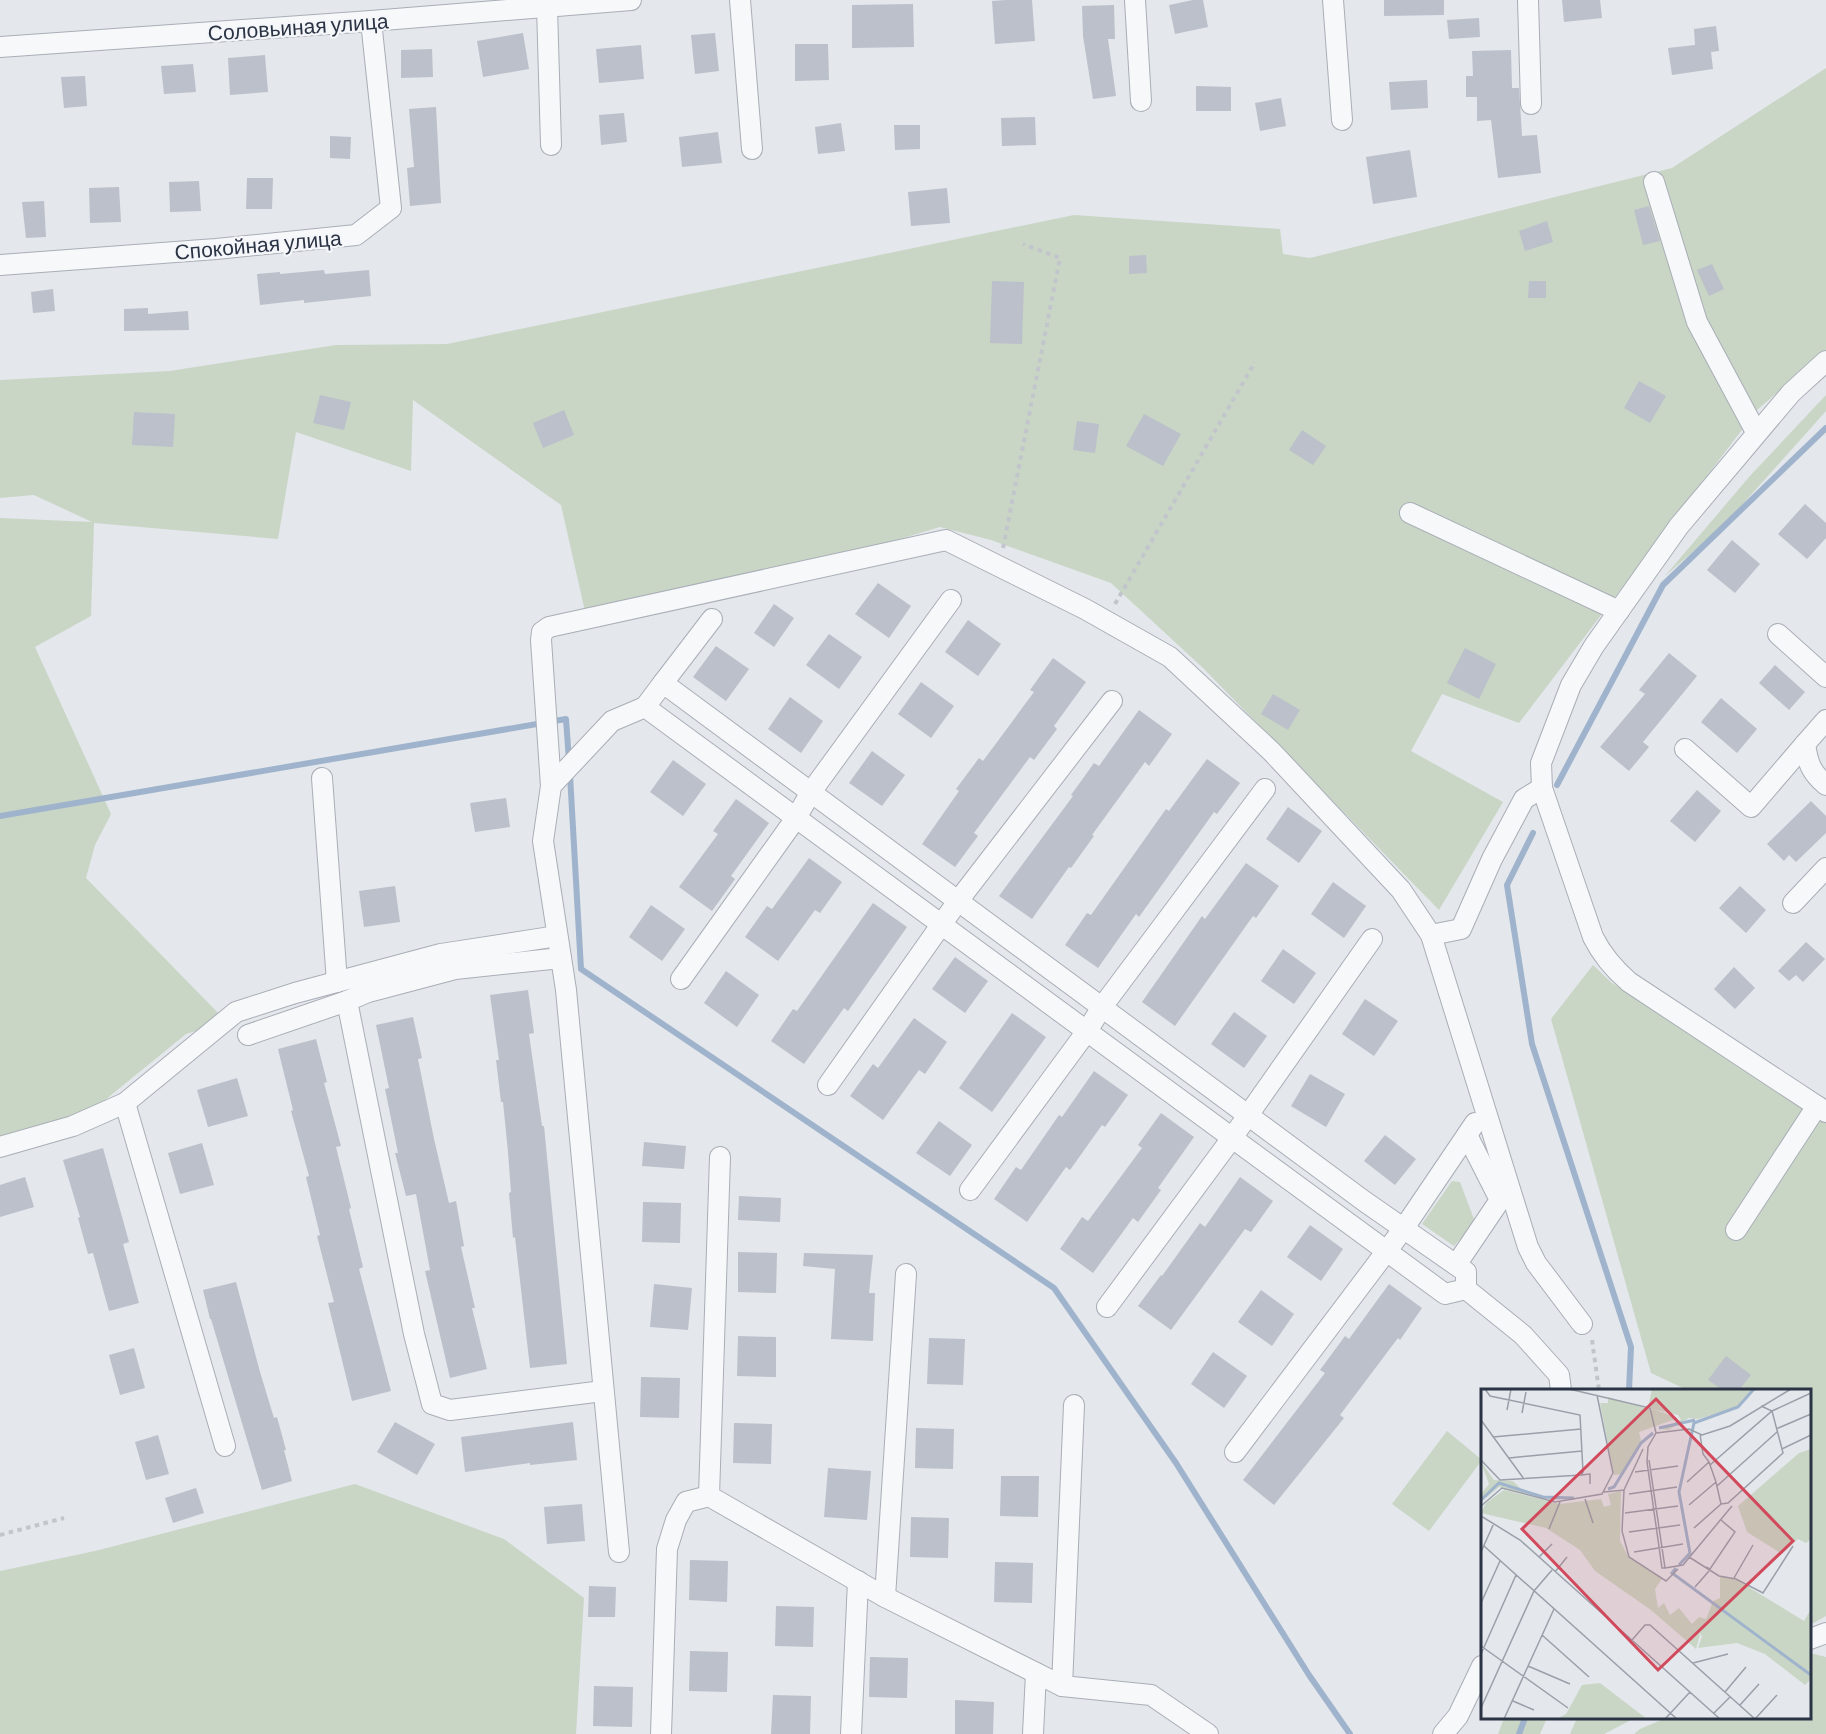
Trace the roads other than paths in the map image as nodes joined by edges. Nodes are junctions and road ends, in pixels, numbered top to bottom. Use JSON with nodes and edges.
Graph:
{"nodes":[{"id":1,"x":631,"y":0,"type":"edge"},
{"id":2,"x":740,"y":0,"type":"edge"},
{"id":3,"x":1135,"y":0,"type":"edge"},
{"id":4,"x":1333,"y":0,"type":"edge"},
{"id":5,"x":1528,"y":0,"type":"edge"},
{"id":6,"x":547,"y":7,"type":"junction"},
{"id":7,"x":372,"y":21,"type":"junction"},
{"id":8,"x":0,"y":47,"type":"edge"},
{"id":9,"x":1141,"y":101,"type":"dead end"},
{"id":10,"x":1531,"y":104,"type":"dead end"},
{"id":11,"x":1342,"y":120,"type":"dead end"},
{"id":12,"x":551,"y":145,"type":"dead end"},
{"id":13,"x":752,"y":149,"type":"dead end"},
{"id":14,"x":1654,"y":182,"type":"dead end"},
{"id":15,"x":0,"y":265,"type":"edge"},
{"id":16,"x":1826,"y":361,"type":"edge"},
{"id":17,"x":1756,"y":432,"type":"junction"},
{"id":18,"x":1410,"y":513,"type":"dead end"},
{"id":19,"x":951,"y":600,"type":"dead end"},
{"id":20,"x":1619,"y":611,"type":"junction"},
{"id":21,"x":712,"y":619,"type":"dead end"},
{"id":22,"x":1778,"y":634,"type":"dead end"},
{"id":23,"x":1826,"y":677,"type":"edge"},
{"id":24,"x":663,"y":683,"type":"junction"},
{"id":25,"x":1112,"y":701,"type":"dead end"},
{"id":26,"x":645,"y":707,"type":"junction"},
{"id":27,"x":1826,"y":720,"type":"edge"},
{"id":28,"x":1805,"y":744,"type":"junction"},
{"id":29,"x":1685,"y":749,"type":"dead end"},
{"id":30,"x":321,"y":778,"type":"dead end"},
{"id":31,"x":1826,"y":785,"type":"edge"},
{"id":32,"x":551,"y":786,"type":"junction"},
{"id":33,"x":1542,"y":788,"type":"junction"},
{"id":34,"x":1265,"y":789,"type":"dead end"},
{"id":35,"x":811,"y":792,"type":"junction"},
{"id":36,"x":796,"y":818,"type":"junction"},
{"id":37,"x":1826,"y":868,"type":"edge"},
{"id":38,"x":958,"y":901,"type":"junction"},
{"id":39,"x":1794,"y":903,"type":"dead end"},
{"id":40,"x":942,"y":925,"type":"junction"},
{"id":41,"x":1431,"y":934,"type":"junction"},
{"id":42,"x":557,"y":936,"type":"junction"},
{"id":43,"x":1371,"y":939,"type":"dead end"},
{"id":44,"x":561,"y":958,"type":"junction"},
{"id":45,"x":681,"y":979,"type":"dead end"},
{"id":46,"x":338,"y":982,"type":"junction"},
{"id":47,"x":347,"y":1001,"type":"junction"},
{"id":48,"x":1102,"y":1007,"type":"junction"},
{"id":49,"x":1087,"y":1031,"type":"junction"},
{"id":50,"x":248,"y":1035,"type":"dead end"},
{"id":51,"x":828,"y":1085,"type":"dead end"},
{"id":52,"x":125,"y":1103,"type":"junction"},
{"id":53,"x":1821,"y":1109,"type":"edge"},
{"id":54,"x":1247,"y":1114,"type":"junction"},
{"id":55,"x":1232,"y":1137,"type":"junction"},
{"id":56,"x":0,"y":1147,"type":"edge"},
{"id":57,"x":720,"y":1157,"type":"dead end"},
{"id":58,"x":970,"y":1190,"type":"dead end"},
{"id":59,"x":1404,"y":1228,"type":"junction"},
{"id":60,"x":1736,"y":1230,"type":"dead end"},
{"id":61,"x":1387,"y":1251,"type":"junction"},
{"id":62,"x":1456,"y":1265,"type":"junction"},
{"id":63,"x":906,"y":1274,"type":"dead end"},
{"id":64,"x":1466,"y":1289,"type":"junction"},
{"id":65,"x":1107,"y":1307,"type":"dead end"},
{"id":66,"x":1582,"y":1324,"type":"road end"},
{"id":67,"x":1561,"y":1389,"type":"edge"},
{"id":68,"x":603,"y":1391,"type":"junction"},
{"id":69,"x":1074,"y":1405,"type":"dead end"},
{"id":70,"x":225,"y":1446,"type":"dead end"},
{"id":71,"x":1235,"y":1452,"type":"dead end"},
{"id":72,"x":709,"y":1496,"type":"junction"},
{"id":73,"x":619,"y":1552,"type":"dead end"},
{"id":74,"x":858,"y":1581,"type":"junction"},
{"id":75,"x":885,"y":1597,"type":"junction"},
{"id":76,"x":1826,"y":1633,"type":"edge"},
{"id":77,"x":1811,"y":1638,"type":"edge"},
{"id":78,"x":1481,"y":1668,"type":"edge"},
{"id":79,"x":1036,"y":1672,"type":"junction"},
{"id":80,"x":1062,"y":1686,"type":"junction"},
{"id":81,"x":661,"y":1734,"type":"edge"},
{"id":82,"x":851,"y":1734,"type":"edge"},
{"id":83,"x":1033,"y":1734,"type":"edge"},
{"id":84,"x":1208,"y":1734,"type":"edge"},
{"id":85,"x":1443,"y":1734,"type":"edge"}],
"edges":[{"from":1,"to":6,"type":"street","name":"Соловьиная улица"},
{"from":2,"to":13,"type":"street"},
{"from":3,"to":9,"type":"street"},
{"from":4,"to":11,"type":"street"},
{"from":5,"to":10,"type":"street"},
{"from":6,"to":7,"type":"street","name":"Соловьиная улица"},
{"from":6,"to":12,"type":"street"},
{"from":7,"to":8,"type":"street","name":"Соловьиная улица"},
{"from":7,"to":15,"type":"street","name":"Спокойная улица"},
{"from":14,"to":17,"type":"street"},
{"from":16,"to":17,"type":"street"},
{"from":17,"to":20,"type":"street"},
{"from":18,"to":20,"type":"street"},
{"from":19,"to":35,"type":"street"},
{"from":20,"to":33,"type":"street"},
{"from":21,"to":24,"type":"street"},
{"from":22,"to":23,"type":"street"},
{"from":24,"to":26,"type":"street"},
{"from":24,"to":35,"type":"street"},
{"from":25,"to":38,"type":"street"},
{"from":26,"to":32,"type":"street"},
{"from":26,"to":36,"type":"street"},
{"from":27,"to":28,"type":"street"},
{"from":28,"to":29,"type":"street"},
{"from":28,"to":31,"type":"street"},
{"from":30,"to":46,"type":"street"},
{"from":32,"to":41,"type":"street"},
{"from":32,"to":42,"type":"street"},
{"from":33,"to":41,"type":"street"},
{"from":33,"to":53,"type":"street"},
{"from":34,"to":48,"type":"street"},
{"from":35,"to":36,"type":"street"},
{"from":35,"to":38,"type":"street"},
{"from":36,"to":40,"type":"street"},
{"from":36,"to":45,"type":"street"},
{"from":37,"to":39,"type":"street"},
{"from":38,"to":40,"type":"street"},
{"from":38,"to":48,"type":"street"},
{"from":40,"to":49,"type":"street"},
{"from":40,"to":51,"type":"street"},
{"from":41,"to":66,"type":"street"},
{"from":42,"to":44,"type":"street"},
{"from":42,"to":46,"type":"street"},
{"from":43,"to":54,"type":"street"},
{"from":44,"to":47,"type":"street"},
{"from":44,"to":68,"type":"street"},
{"from":46,"to":52,"type":"street"},
{"from":47,"to":50,"type":"street"},
{"from":47,"to":68,"type":"street"},
{"from":48,"to":49,"type":"street"},
{"from":48,"to":54,"type":"street"},
{"from":49,"to":55,"type":"street"},
{"from":49,"to":58,"type":"street"},
{"from":52,"to":56,"type":"street"},
{"from":52,"to":70,"type":"street"},
{"from":53,"to":60,"type":"street"},
{"from":54,"to":55,"type":"street"},
{"from":54,"to":59,"type":"street"},
{"from":55,"to":61,"type":"street"},
{"from":55,"to":65,"type":"street"},
{"from":57,"to":72,"type":"street"},
{"from":59,"to":61,"type":"street"},
{"from":59,"to":62,"type":"street"},
{"from":59,"to":62,"type":"street"},
{"from":61,"to":64,"type":"street"},
{"from":61,"to":71,"type":"street"},
{"from":62,"to":64,"type":"street"},
{"from":63,"to":75,"type":"street"},
{"from":64,"to":67,"type":"street"},
{"from":68,"to":73,"type":"street"},
{"from":69,"to":80,"type":"street"},
{"from":72,"to":74,"type":"street"},
{"from":72,"to":81,"type":"street"},
{"from":74,"to":75,"type":"street"},
{"from":74,"to":82,"type":"street"},
{"from":75,"to":79,"type":"street"},
{"from":76,"to":77,"type":"street"},
{"from":78,"to":85,"type":"street"},
{"from":79,"to":80,"type":"street"},
{"from":79,"to":83,"type":"street"},
{"from":80,"to":84,"type":"street"}]}
